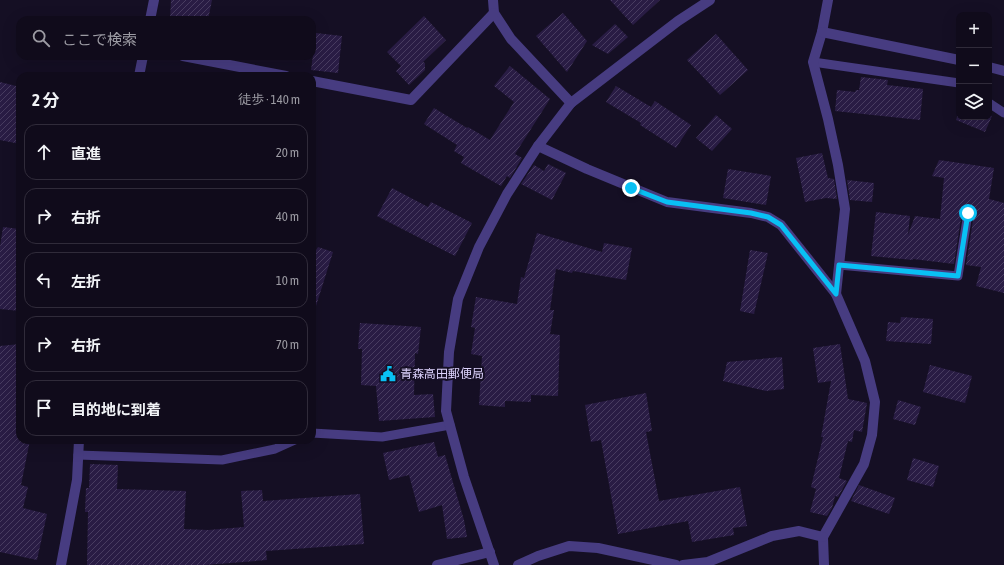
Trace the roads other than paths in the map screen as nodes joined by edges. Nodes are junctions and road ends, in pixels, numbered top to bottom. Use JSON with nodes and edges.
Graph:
{"nodes":[{"id":1,"x":154,"y":0,"type":"edge"},
{"id":2,"x":492,"y":0,"type":"edge"},
{"id":3,"x":710,"y":0,"type":"edge"},
{"id":4,"x":828,"y":0,"type":"edge"},
{"id":5,"x":494,"y":13,"type":"junction"},
{"id":6,"x":151,"y":16,"type":"edge"},
{"id":7,"x":822,"y":32,"type":"junction"},
{"id":8,"x":956,"y":59,"type":"edge"},
{"id":9,"x":142,"y":60,"type":"edge"},
{"id":10,"x":204,"y":60,"type":"edge"},
{"id":11,"x":813,"y":62,"type":"junction"},
{"id":12,"x":992,"y":68,"type":"edge"},
{"id":13,"x":1004,"y":71,"type":"edge"},
{"id":14,"x":140,"y":72,"type":"edge"},
{"id":15,"x":265,"y":72,"type":"edge"},
{"id":16,"x":316,"y":82,"type":"edge"},
{"id":17,"x":956,"y":83,"type":"edge"},
{"id":18,"x":571,"y":104,"type":"junction"},
{"id":19,"x":992,"y":104,"type":"edge"},
{"id":20,"x":1004,"y":113,"type":"edge"},
{"id":21,"x":538,"y":146,"type":"junction"},
{"id":22,"x":968,"y":213,"type":"dead end"},
{"id":23,"x":839,"y":265,"type":"junction"},
{"id":24,"x":836,"y":294,"type":"junction"},
{"id":25,"x":450,"y":425,"type":"junction"},
{"id":26,"x":316,"y":433,"type":"edge"},
{"id":27,"x":79,"y":444,"type":"edge"},
{"id":28,"x":286,"y":444,"type":"edge"},
{"id":29,"x":78,"y":455,"type":"junction"},
{"id":30,"x":823,"y":537,"type":"junction"},
{"id":31,"x":490,"y":552,"type":"junction"},
{"id":32,"x":61,"y":565,"type":"edge"},
{"id":33,"x":437,"y":565,"type":"edge"},
{"id":34,"x":494,"y":565,"type":"edge"},
{"id":35,"x":518,"y":565,"type":"edge"},
{"id":36,"x":676,"y":565,"type":"edge"},
{"id":37,"x":683,"y":565,"type":"edge"},
{"id":38,"x":824,"y":565,"type":"edge"}],
"edges":[{"from":1,"to":6,"type":"street"},
{"from":2,"to":5,"type":"street"},
{"from":3,"to":18,"type":"street"},
{"from":4,"to":7,"type":"street"},
{"from":5,"to":16,"type":"street"},
{"from":5,"to":18,"type":"street"},
{"from":7,"to":8,"type":"street"},
{"from":7,"to":11,"type":"street"},
{"from":9,"to":14,"type":"street"},
{"from":10,"to":15,"type":"street"},
{"from":11,"to":17,"type":"lane"},
{"from":11,"to":23,"type":"street"},
{"from":12,"to":13,"type":"street"},
{"from":18,"to":21,"type":"street"},
{"from":19,"to":20,"type":"lane"},
{"from":21,"to":24,"type":"street"},
{"from":21,"to":25,"type":"street"},
{"from":22,"to":23,"type":"lane"},
{"from":23,"to":24,"type":"street"},
{"from":24,"to":30,"type":"street"},
{"from":25,"to":26,"type":"lane"},
{"from":25,"to":31,"type":"street"},
{"from":27,"to":29,"type":"street"},
{"from":28,"to":29,"type":"lane"},
{"from":29,"to":32,"type":"street"},
{"from":30,"to":37,"type":"street"},
{"from":30,"to":38,"type":"street"},
{"from":31,"to":33,"type":"street"},
{"from":31,"to":34,"type":"street"},
{"from":35,"to":36,"type":"street"}]}
